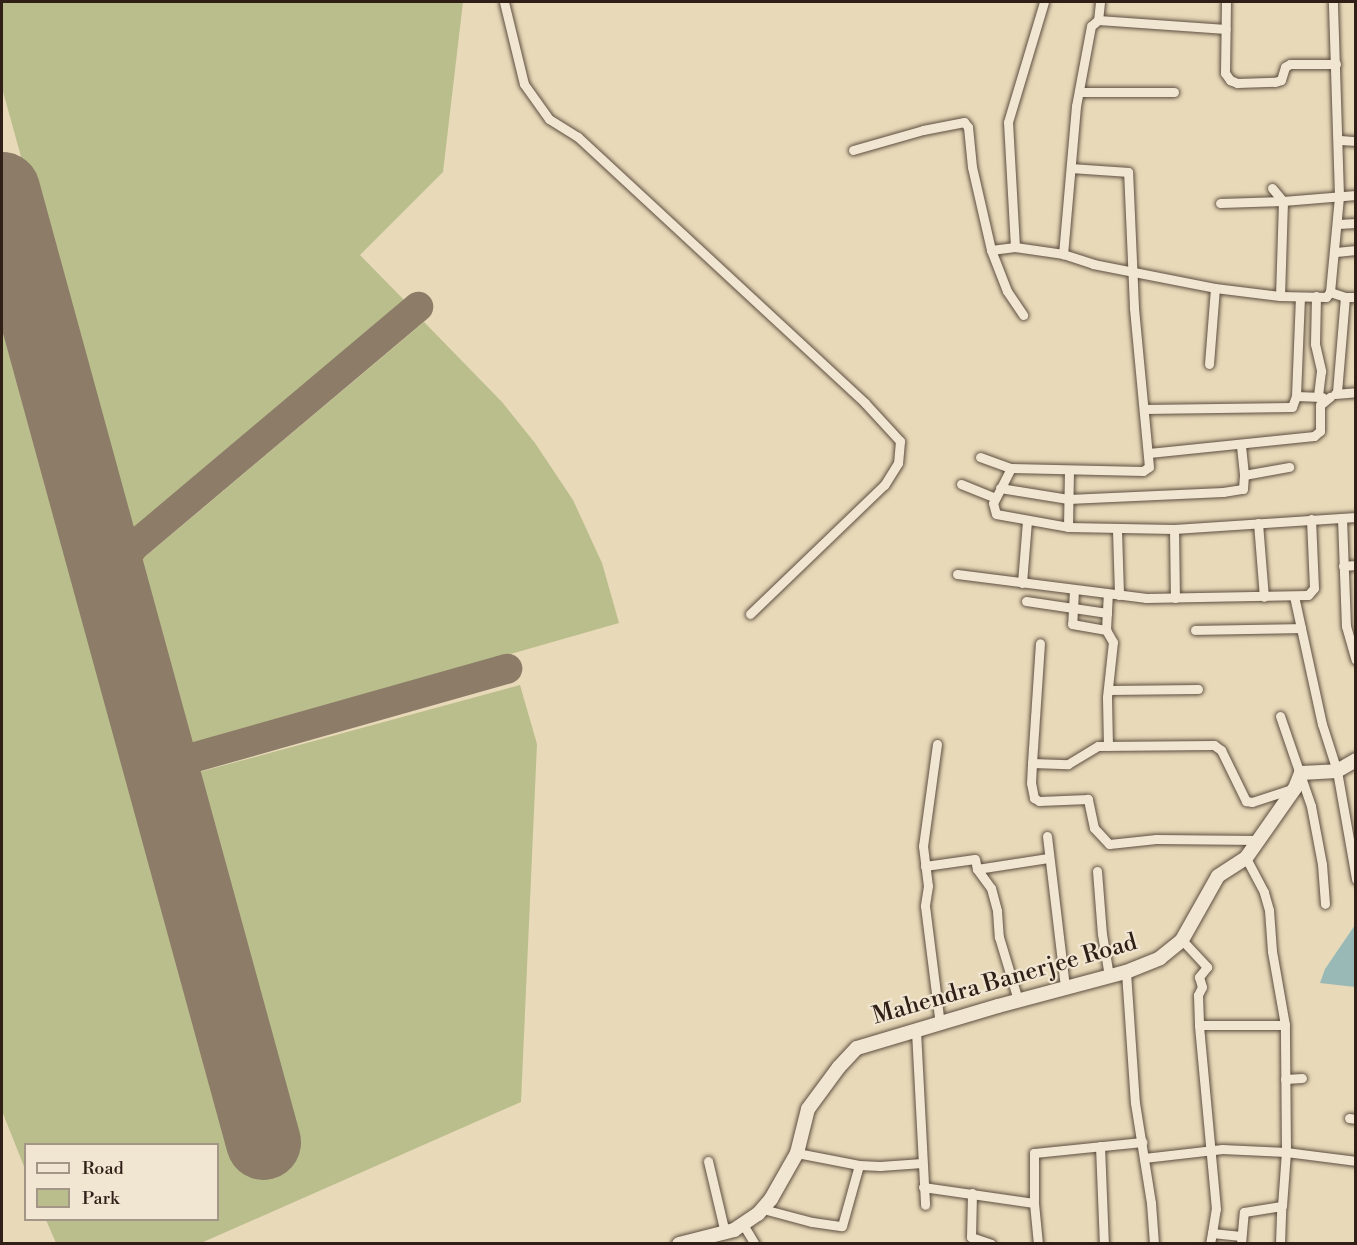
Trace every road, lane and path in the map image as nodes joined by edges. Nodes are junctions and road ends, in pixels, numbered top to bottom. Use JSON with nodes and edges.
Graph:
{"nodes":[{"id":1,"x":504,"y":2,"type":"edge"},
{"id":2,"x":1044,"y":2,"type":"edge"},
{"id":3,"x":1100,"y":2,"type":"edge"},
{"id":4,"x":1226,"y":2,"type":"edge"},
{"id":5,"x":1333,"y":2,"type":"edge"},
{"id":6,"x":1098,"y":20,"type":"junction"},
{"id":7,"x":1226,"y":29,"type":"junction"},
{"id":8,"x":1336,"y":64,"type":"junction"},
{"id":9,"x":1079,"y":92,"type":"junction"},
{"id":10,"x":1174,"y":92,"type":"dead end"},
{"id":11,"x":1340,"y":140,"type":"junction"},
{"id":12,"x":1356,"y":141,"type":"edge"},
{"id":13,"x":853,"y":150,"type":"dead end"},
{"id":14,"x":1071,"y":168,"type":"junction"},
{"id":15,"x":1272,"y":188,"type":"dead end"},
{"id":16,"x":1356,"y":195,"type":"edge"},
{"id":17,"x":1339,"y":196,"type":"junction"},
{"id":18,"x":1283,"y":201,"type":"junction"},
{"id":19,"x":1220,"y":202,"type":"dead end"},
{"id":20,"x":1356,"y":223,"type":"edge"},
{"id":21,"x":1338,"y":224,"type":"junction"},
{"id":22,"x":1015,"y":248,"type":"junction"},
{"id":23,"x":991,"y":250,"type":"junction"},
{"id":24,"x":1356,"y":250,"type":"edge"},
{"id":25,"x":1336,"y":252,"type":"junction"},
{"id":26,"x":1063,"y":254,"type":"junction"},
{"id":27,"x":1134,"y":271,"type":"junction"},
{"id":28,"x":1215,"y":288,"type":"junction"},
{"id":29,"x":1330,"y":292,"type":"junction"},
{"id":30,"x":1280,"y":296,"type":"junction"},
{"id":31,"x":1316,"y":296,"type":"junction"},
{"id":32,"x":1300,"y":297,"type":"junction"},
{"id":33,"x":1345,"y":297,"type":"junction"},
{"id":34,"x":1356,"y":297,"type":"edge"},
{"id":35,"x":1023,"y":315,"type":"dead end"},
{"id":36,"x":1209,"y":364,"type":"dead end"},
{"id":37,"x":1356,"y":392,"type":"edge"},
{"id":38,"x":1333,"y":394,"type":"junction"},
{"id":39,"x":1296,"y":396,"type":"junction"},
{"id":40,"x":1318,"y":397,"type":"junction"},
{"id":41,"x":1144,"y":409,"type":"junction"},
{"id":42,"x":1241,"y":446,"type":"junction"},
{"id":43,"x":1149,"y":453,"type":"junction"},
{"id":44,"x":980,"y":458,"type":"dead end"},
{"id":45,"x":1289,"y":467,"type":"dead end"},
{"id":46,"x":1011,"y":468,"type":"junction"},
{"id":47,"x":1069,"y":470,"type":"junction"},
{"id":48,"x":1244,"y":475,"type":"junction"},
{"id":49,"x":961,"y":484,"type":"dead end"},
{"id":50,"x":1000,"y":489,"type":"junction"},
{"id":51,"x":996,"y":498,"type":"junction"},
{"id":52,"x":1068,"y":499,"type":"junction"},
{"id":53,"x":1356,"y":517,"type":"edge"},
{"id":54,"x":1342,"y":518,"type":"junction"},
{"id":55,"x":1311,"y":519,"type":"junction"},
{"id":56,"x":1027,"y":521,"type":"junction"},
{"id":57,"x":1258,"y":523,"type":"junction"},
{"id":58,"x":1068,"y":527,"type":"junction"},
{"id":59,"x":1174,"y":529,"type":"junction"},
{"id":60,"x":1117,"y":530,"type":"junction"},
{"id":61,"x":1356,"y":565,"type":"edge"},
{"id":62,"x":1343,"y":566,"type":"junction"},
{"id":63,"x":957,"y":574,"type":"dead end"},
{"id":64,"x":1022,"y":583,"type":"junction"},
{"id":65,"x":1074,"y":590,"type":"junction"},
{"id":66,"x":1108,"y":594,"type":"junction"},
{"id":67,"x":1119,"y":595,"type":"junction"},
{"id":68,"x":1294,"y":596,"type":"junction"},
{"id":69,"x":1264,"y":597,"type":"junction"},
{"id":70,"x":1175,"y":598,"type":"junction"},
{"id":71,"x":1026,"y":601,"type":"dead end"},
{"id":72,"x":1072,"y":608,"type":"junction"},
{"id":73,"x":1107,"y":613,"type":"junction"},
{"id":74,"x":750,"y":614,"type":"dead end"},
{"id":75,"x":1301,"y":628,"type":"junction"},
{"id":76,"x":1106,"y":630,"type":"junction"},
{"id":77,"x":1195,"y":630,"type":"dead end"},
{"id":78,"x":1040,"y":643,"type":"dead end"},
{"id":79,"x":1356,"y":660,"type":"edge"},
{"id":80,"x":1198,"y":689,"type":"dead end"},
{"id":81,"x":1108,"y":690,"type":"junction"},
{"id":82,"x":1280,"y":716,"type":"dead end"},
{"id":83,"x":937,"y":744,"type":"dead end"},
{"id":84,"x":1108,"y":746,"type":"junction"},
{"id":85,"x":1356,"y":760,"type":"edge"},
{"id":86,"x":1032,"y":763,"type":"junction"},
{"id":87,"x":1337,"y":771,"type":"junction"},
{"id":88,"x":1301,"y":772,"type":"junction"},
{"id":89,"x":1295,"y":788,"type":"junction"},
{"id":90,"x":1047,"y":836,"type":"dead end"},
{"id":91,"x":1258,"y":840,"type":"junction"},
{"id":92,"x":1048,"y":858,"type":"junction"},
{"id":93,"x":1246,"y":858,"type":"junction"},
{"id":94,"x":925,"y":866,"type":"junction"},
{"id":95,"x":977,"y":869,"type":"junction"},
{"id":96,"x":1097,"y":871,"type":"dead end"},
{"id":97,"x":1356,"y":879,"type":"edge"},
{"id":98,"x":1325,"y":904,"type":"dead end"},
{"id":99,"x":1182,"y":940,"type":"junction"},
{"id":100,"x":1126,"y":972,"type":"junction"},
{"id":101,"x":1109,"y":976,"type":"junction"},
{"id":102,"x":1065,"y":988,"type":"junction"},
{"id":103,"x":1018,"y":1000,"type":"junction"},
{"id":104,"x":940,"y":1024,"type":"junction"},
{"id":105,"x":1199,"y":1025,"type":"junction"},
{"id":106,"x":1285,"y":1025,"type":"junction"},
{"id":107,"x":916,"y":1031,"type":"junction"},
{"id":108,"x":1302,"y":1078,"type":"dead end"},
{"id":109,"x":1285,"y":1079,"type":"junction"},
{"id":110,"x":1142,"y":1142,"type":"junction"},
{"id":111,"x":1100,"y":1146,"type":"junction"},
{"id":112,"x":1211,"y":1149,"type":"junction"},
{"id":113,"x":1286,"y":1152,"type":"junction"},
{"id":114,"x":797,"y":1153,"type":"junction"},
{"id":115,"x":1145,"y":1160,"type":"junction"},
{"id":116,"x":708,"y":1161,"type":"dead end"},
{"id":117,"x":1356,"y":1161,"type":"edge"},
{"id":118,"x":922,"y":1163,"type":"junction"},
{"id":119,"x":859,"y":1165,"type":"junction"},
{"id":120,"x":923,"y":1187,"type":"junction"},
{"id":121,"x":972,"y":1193,"type":"junction"},
{"id":122,"x":1034,"y":1203,"type":"junction"},
{"id":123,"x":925,"y":1206,"type":"dead end"},
{"id":124,"x":1281,"y":1207,"type":"junction"},
{"id":125,"x":763,"y":1209,"type":"junction"},
{"id":126,"x":746,"y":1225,"type":"junction"},
{"id":127,"x":725,"y":1233,"type":"junction"},
{"id":128,"x":1212,"y":1233,"type":"junction"},
{"id":129,"x":1241,"y":1240,"type":"edge"},
{"id":130,"x":679,"y":1244,"type":"edge"},
{"id":131,"x":755,"y":1244,"type":"edge"},
{"id":132,"x":992,"y":1244,"type":"edge"},
{"id":133,"x":1038,"y":1244,"type":"edge"},
{"id":134,"x":1104,"y":1244,"type":"edge"},
{"id":135,"x":1154,"y":1244,"type":"edge"},
{"id":136,"x":1210,"y":1244,"type":"edge"},
{"id":137,"x":1280,"y":1244,"type":"edge"}],
"edges":[{"from":1,"to":74,"type":"street"},
{"from":2,"to":22,"type":"street"},
{"from":3,"to":6,"type":"street"},
{"from":4,"to":7,"type":"street"},
{"from":5,"to":8,"type":"street"},
{"from":6,"to":7,"type":"street"},
{"from":6,"to":9,"type":"street"},
{"from":7,"to":8,"type":"street"},
{"from":8,"to":11,"type":"street"},
{"from":9,"to":10,"type":"street"},
{"from":9,"to":14,"type":"street"},
{"from":11,"to":12,"type":"street"},
{"from":11,"to":17,"type":"street"},
{"from":13,"to":23,"type":"street"},
{"from":14,"to":26,"type":"street"},
{"from":14,"to":27,"type":"street"},
{"from":15,"to":18,"type":"street"},
{"from":16,"to":17,"type":"street"},
{"from":17,"to":18,"type":"street"},
{"from":17,"to":21,"type":"street"},
{"from":18,"to":19,"type":"street"},
{"from":18,"to":30,"type":"street"},
{"from":20,"to":21,"type":"street"},
{"from":21,"to":25,"type":"street"},
{"from":22,"to":23,"type":"street"},
{"from":22,"to":26,"type":"street"},
{"from":23,"to":35,"type":"street"},
{"from":24,"to":25,"type":"street"},
{"from":25,"to":29,"type":"street"},
{"from":26,"to":27,"type":"street"},
{"from":27,"to":28,"type":"street"},
{"from":27,"to":41,"type":"street"},
{"from":28,"to":30,"type":"street"},
{"from":28,"to":36,"type":"street"},
{"from":29,"to":31,"type":"street"},
{"from":29,"to":33,"type":"street"},
{"from":30,"to":32,"type":"street"},
{"from":31,"to":32,"type":"street"},
{"from":31,"to":40,"type":"street"},
{"from":32,"to":39,"type":"street"},
{"from":33,"to":34,"type":"street"},
{"from":33,"to":38,"type":"street"},
{"from":37,"to":38,"type":"street"},
{"from":38,"to":40,"type":"street"},
{"from":38,"to":42,"type":"street"},
{"from":39,"to":40,"type":"street"},
{"from":39,"to":41,"type":"street"},
{"from":41,"to":43,"type":"street"},
{"from":42,"to":43,"type":"street"},
{"from":42,"to":48,"type":"street"},
{"from":43,"to":47,"type":"street"},
{"from":44,"to":46,"type":"street"},
{"from":45,"to":48,"type":"street"},
{"from":46,"to":47,"type":"street"},
{"from":46,"to":50,"type":"street"},
{"from":47,"to":52,"type":"street"},
{"from":48,"to":52,"type":"street"},
{"from":49,"to":51,"type":"street"},
{"from":50,"to":51,"type":"street"},
{"from":50,"to":52,"type":"street"},
{"from":51,"to":56,"type":"street"},
{"from":52,"to":58,"type":"street"},
{"from":53,"to":54,"type":"street"},
{"from":54,"to":55,"type":"street"},
{"from":54,"to":62,"type":"street"},
{"from":55,"to":57,"type":"street"},
{"from":55,"to":68,"type":"street"},
{"from":56,"to":58,"type":"street"},
{"from":56,"to":64,"type":"street"},
{"from":57,"to":59,"type":"street"},
{"from":57,"to":69,"type":"street"},
{"from":58,"to":60,"type":"street"},
{"from":59,"to":60,"type":"street"},
{"from":59,"to":70,"type":"street"},
{"from":60,"to":67,"type":"street"},
{"from":61,"to":62,"type":"street"},
{"from":62,"to":79,"type":"street"},
{"from":63,"to":64,"type":"street"},
{"from":64,"to":65,"type":"street"},
{"from":65,"to":66,"type":"street"},
{"from":65,"to":72,"type":"street"},
{"from":66,"to":67,"type":"street"},
{"from":66,"to":73,"type":"street"},
{"from":67,"to":70,"type":"street"},
{"from":68,"to":69,"type":"street"},
{"from":68,"to":75,"type":"street"},
{"from":69,"to":70,"type":"street"},
{"from":71,"to":72,"type":"street"},
{"from":72,"to":73,"type":"street"},
{"from":72,"to":76,"type":"street"},
{"from":73,"to":76,"type":"street"},
{"from":75,"to":77,"type":"street"},
{"from":75,"to":87,"type":"street"},
{"from":76,"to":81,"type":"street"},
{"from":78,"to":86,"type":"street"},
{"from":80,"to":81,"type":"street"},
{"from":81,"to":84,"type":"street"},
{"from":82,"to":88,"type":"street"},
{"from":83,"to":94,"type":"street"},
{"from":84,"to":86,"type":"street"},
{"from":84,"to":89,"type":"street"},
{"from":85,"to":87,"type":"street"},
{"from":86,"to":91,"type":"street"},
{"from":87,"to":88,"type":"street"},
{"from":87,"to":97,"type":"street"},
{"from":88,"to":89,"type":"street","name":"Mahendra Banerjee Road"},
{"from":88,"to":98,"type":"street"},
{"from":89,"to":91,"type":"street","name":"Mahendra Banerjee Road"},
{"from":90,"to":92,"type":"street"},
{"from":91,"to":93,"type":"street","name":"Mahendra Banerjee Road"},
{"from":92,"to":95,"type":"street"},
{"from":92,"to":102,"type":"street"},
{"from":93,"to":99,"type":"street","name":"Mahendra Banerjee Road"},
{"from":93,"to":106,"type":"street"},
{"from":94,"to":95,"type":"street"},
{"from":94,"to":104,"type":"street"},
{"from":95,"to":103,"type":"street"},
{"from":96,"to":101,"type":"street"},
{"from":99,"to":100,"type":"street","name":"Mahendra Banerjee Road"},
{"from":99,"to":105,"type":"street"},
{"from":100,"to":101,"type":"street","name":"Mahendra Banerjee Road"},
{"from":100,"to":110,"type":"street"},
{"from":101,"to":102,"type":"street","name":"Mahendra Banerjee Road"},
{"from":102,"to":103,"type":"street","name":"Mahendra Banerjee Road"},
{"from":103,"to":104,"type":"street","name":"Mahendra Banerjee Road"},
{"from":104,"to":107,"type":"street","name":"Mahendra Banerjee Road"},
{"from":105,"to":106,"type":"street"},
{"from":105,"to":112,"type":"street"},
{"from":106,"to":109,"type":"street"},
{"from":107,"to":114,"type":"street","name":"Mahendra Banerjee Road"},
{"from":107,"to":118,"type":"street"},
{"from":108,"to":109,"type":"street"},
{"from":109,"to":113,"type":"street"},
{"from":110,"to":111,"type":"street"},
{"from":110,"to":115,"type":"street"},
{"from":111,"to":122,"type":"street"},
{"from":111,"to":134,"type":"street"},
{"from":112,"to":113,"type":"street"},
{"from":112,"to":115,"type":"street"},
{"from":112,"to":128,"type":"street"},
{"from":113,"to":117,"type":"street"},
{"from":113,"to":124,"type":"street"},
{"from":114,"to":119,"type":"street"},
{"from":114,"to":125,"type":"street"},
{"from":115,"to":135,"type":"street"},
{"from":116,"to":127,"type":"street"},
{"from":118,"to":119,"type":"street"},
{"from":118,"to":120,"type":"street"},
{"from":119,"to":125,"type":"street"},
{"from":120,"to":121,"type":"street"},
{"from":120,"to":123,"type":"street"},
{"from":121,"to":122,"type":"street"},
{"from":121,"to":132,"type":"street"},
{"from":122,"to":133,"type":"street"},
{"from":124,"to":129,"type":"street"},
{"from":124,"to":137,"type":"street"},
{"from":125,"to":126,"type":"street"},
{"from":126,"to":127,"type":"street"},
{"from":126,"to":131,"type":"street"},
{"from":127,"to":130,"type":"street"},
{"from":128,"to":129,"type":"street"},
{"from":128,"to":136,"type":"street"}]}
